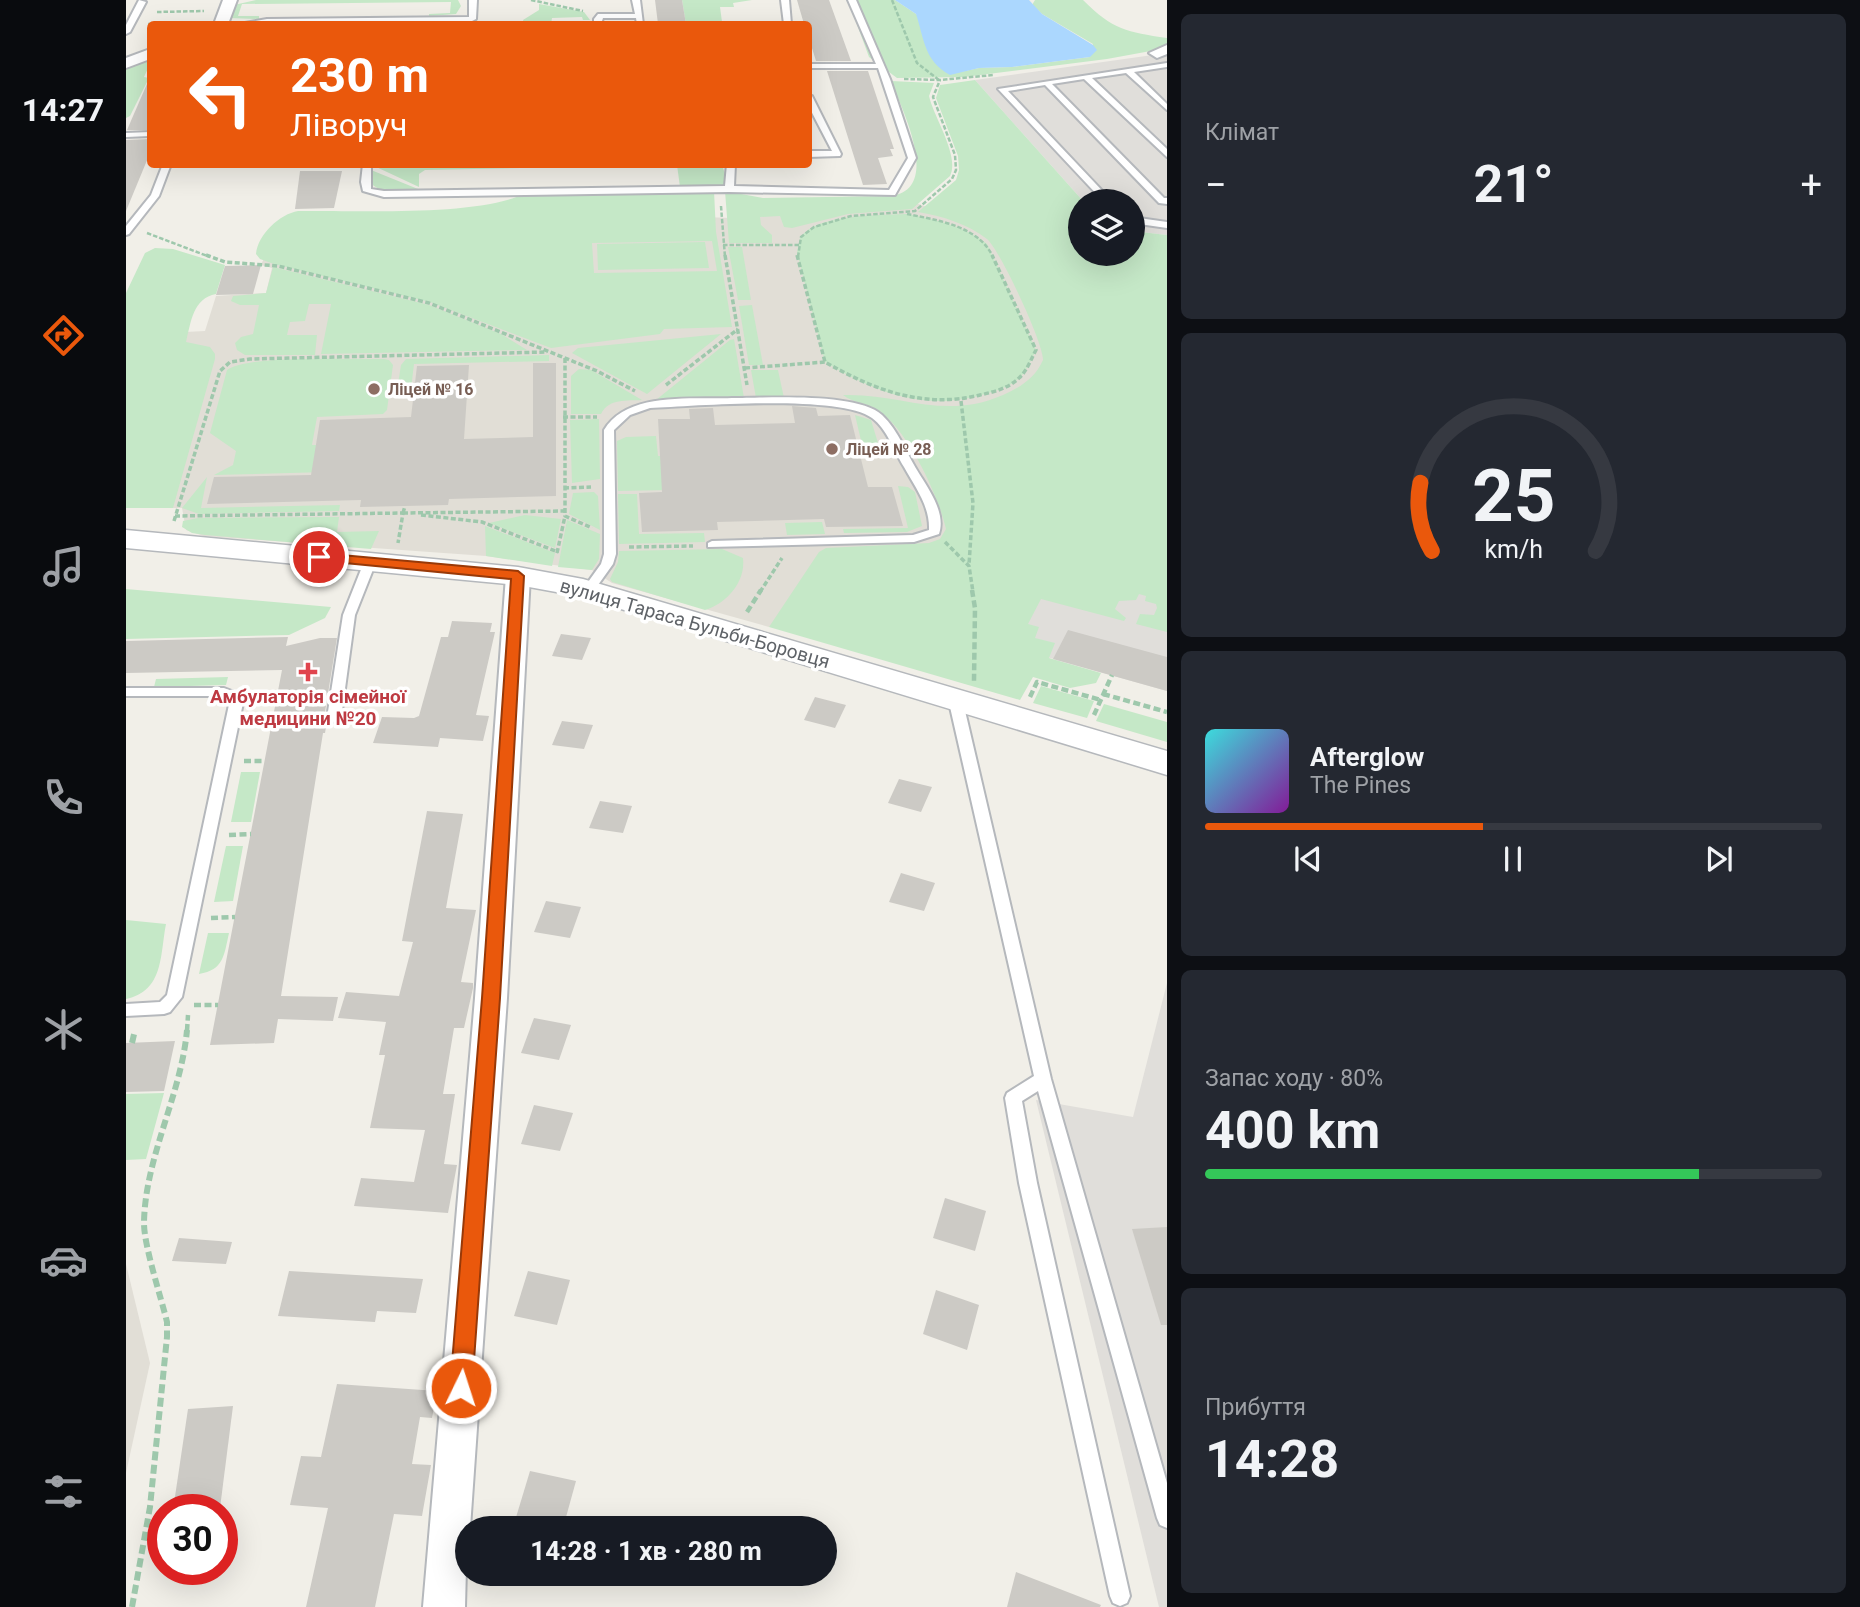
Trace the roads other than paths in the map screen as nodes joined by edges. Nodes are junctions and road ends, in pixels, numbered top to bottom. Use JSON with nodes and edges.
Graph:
{"nodes":[{"id":1,"x":473,"y":0,"type":"edge"},
{"id":2,"x":636,"y":0,"type":"edge"},
{"id":3,"x":785,"y":0,"type":"edge"},
{"id":4,"x":852,"y":0,"type":"edge"},
{"id":5,"x":142,"y":2,"type":"dead end"},
{"id":6,"x":129,"y":20,"type":"edge"},
{"id":7,"x":639,"y":20,"type":"edge"},
{"id":8,"x":267,"y":21,"type":"edge"},
{"id":9,"x":598,"y":21,"type":"edge"},
{"id":10,"x":788,"y":21,"type":"edge"},
{"id":11,"x":126,"y":32,"type":"edge"},
{"id":12,"x":147,"y":55,"type":"edge"},
{"id":13,"x":1165,"y":60,"type":"edge"},
{"id":14,"x":126,"y":63,"type":"edge"},
{"id":15,"x":812,"y":66,"type":"edge"},
{"id":16,"x":879,"y":66,"type":"junction"},
{"id":17,"x":1128,"y":71,"type":"junction"},
{"id":18,"x":1086,"y":77,"type":"junction"},
{"id":19,"x":1047,"y":83,"type":"junction"},
{"id":20,"x":812,"y":104,"type":"edge"},
{"id":21,"x":1167,"y":108,"type":"edge"},
{"id":22,"x":147,"y":134,"type":"edge"},
{"id":23,"x":126,"y":135,"type":"edge"},
{"id":24,"x":812,"y":154,"type":"edge"},
{"id":25,"x":1167,"y":154,"type":"edge"},
{"id":26,"x":165,"y":168,"type":"edge"},
{"id":27,"x":367,"y":168,"type":"edge"},
{"id":28,"x":730,"y":168,"type":"edge"},
{"id":29,"x":724,"y":189,"type":"junction"},
{"id":30,"x":1097,"y":189,"type":"edge"},
{"id":31,"x":1167,"y":201,"type":"edge"},
{"id":32,"x":1145,"y":222,"type":"edge"},
{"id":33,"x":1167,"y":225,"type":"edge"},
{"id":34,"x":128,"y":229,"type":"edge"},
{"id":35,"x":126,"y":539,"type":"edge"},
{"id":36,"x":712,"y":545,"type":"road end"},
{"id":37,"x":382,"y":563,"type":"junction"},
{"id":38,"x":518,"y":576,"type":"junction"},
{"id":39,"x":589,"y":589,"type":"junction"},
{"id":40,"x":126,"y":692,"type":"edge"},
{"id":41,"x":965,"y":694,"type":"junction"},
{"id":42,"x":334,"y":718,"type":"dead end"},
{"id":43,"x":1167,"y":763,"type":"edge"},
{"id":44,"x":126,"y":1010,"type":"edge"},
{"id":45,"x":1043,"y":1079,"type":"junction"},
{"id":46,"x":1167,"y":1518,"type":"edge"},
{"id":47,"x":1120,"y":1596,"type":"dead end"},
{"id":48,"x":444,"y":1607,"type":"edge"}],
"edges":[{"from":1,"to":8,"type":"lane"},
{"from":2,"to":7,"type":"lane"},
{"from":3,"to":10,"type":"lane"},
{"from":4,"to":16,"type":"lane"},
{"from":5,"to":6,"type":"lane"},
{"from":6,"to":11,"type":"lane"},
{"from":7,"to":9,"type":"lane"},
{"from":12,"to":14,"type":"street"},
{"from":13,"to":17,"type":"lane"},
{"from":15,"to":16,"type":"lane"},
{"from":16,"to":29,"type":"lane"},
{"from":17,"to":18,"type":"lane"},
{"from":17,"to":21,"type":"lane"},
{"from":18,"to":19,"type":"lane"},
{"from":18,"to":25,"type":"lane"},
{"from":19,"to":30,"type":"lane"},
{"from":19,"to":31,"type":"lane"},
{"from":20,"to":24,"type":"lane"},
{"from":22,"to":23,"type":"lane"},
{"from":26,"to":34,"type":"lane"},
{"from":27,"to":29,"type":"lane"},
{"from":28,"to":29,"type":"lane"},
{"from":32,"to":33,"type":"lane"},
{"from":35,"to":37,"type":"street","name":"вулиця Тараса Бульби-Боровця"},
{"from":36,"to":39,"type":"lane"},
{"from":37,"to":38,"type":"street","name":"вулиця Тараса Бульби-Боровця"},
{"from":37,"to":42,"type":"lane"},
{"from":38,"to":39,"type":"street","name":"вулиця Тараса Бульби-Боровця"},
{"from":38,"to":48,"type":"street"},
{"from":39,"to":41,"type":"street","name":"вулиця Тараса Бульби-Боровця"},
{"from":40,"to":44,"type":"lane"},
{"from":41,"to":43,"type":"street","name":"вулиця Тараса Бульби-Боровця"},
{"from":41,"to":45,"type":"lane"},
{"from":45,"to":46,"type":"lane"},
{"from":45,"to":47,"type":"lane"}]}
